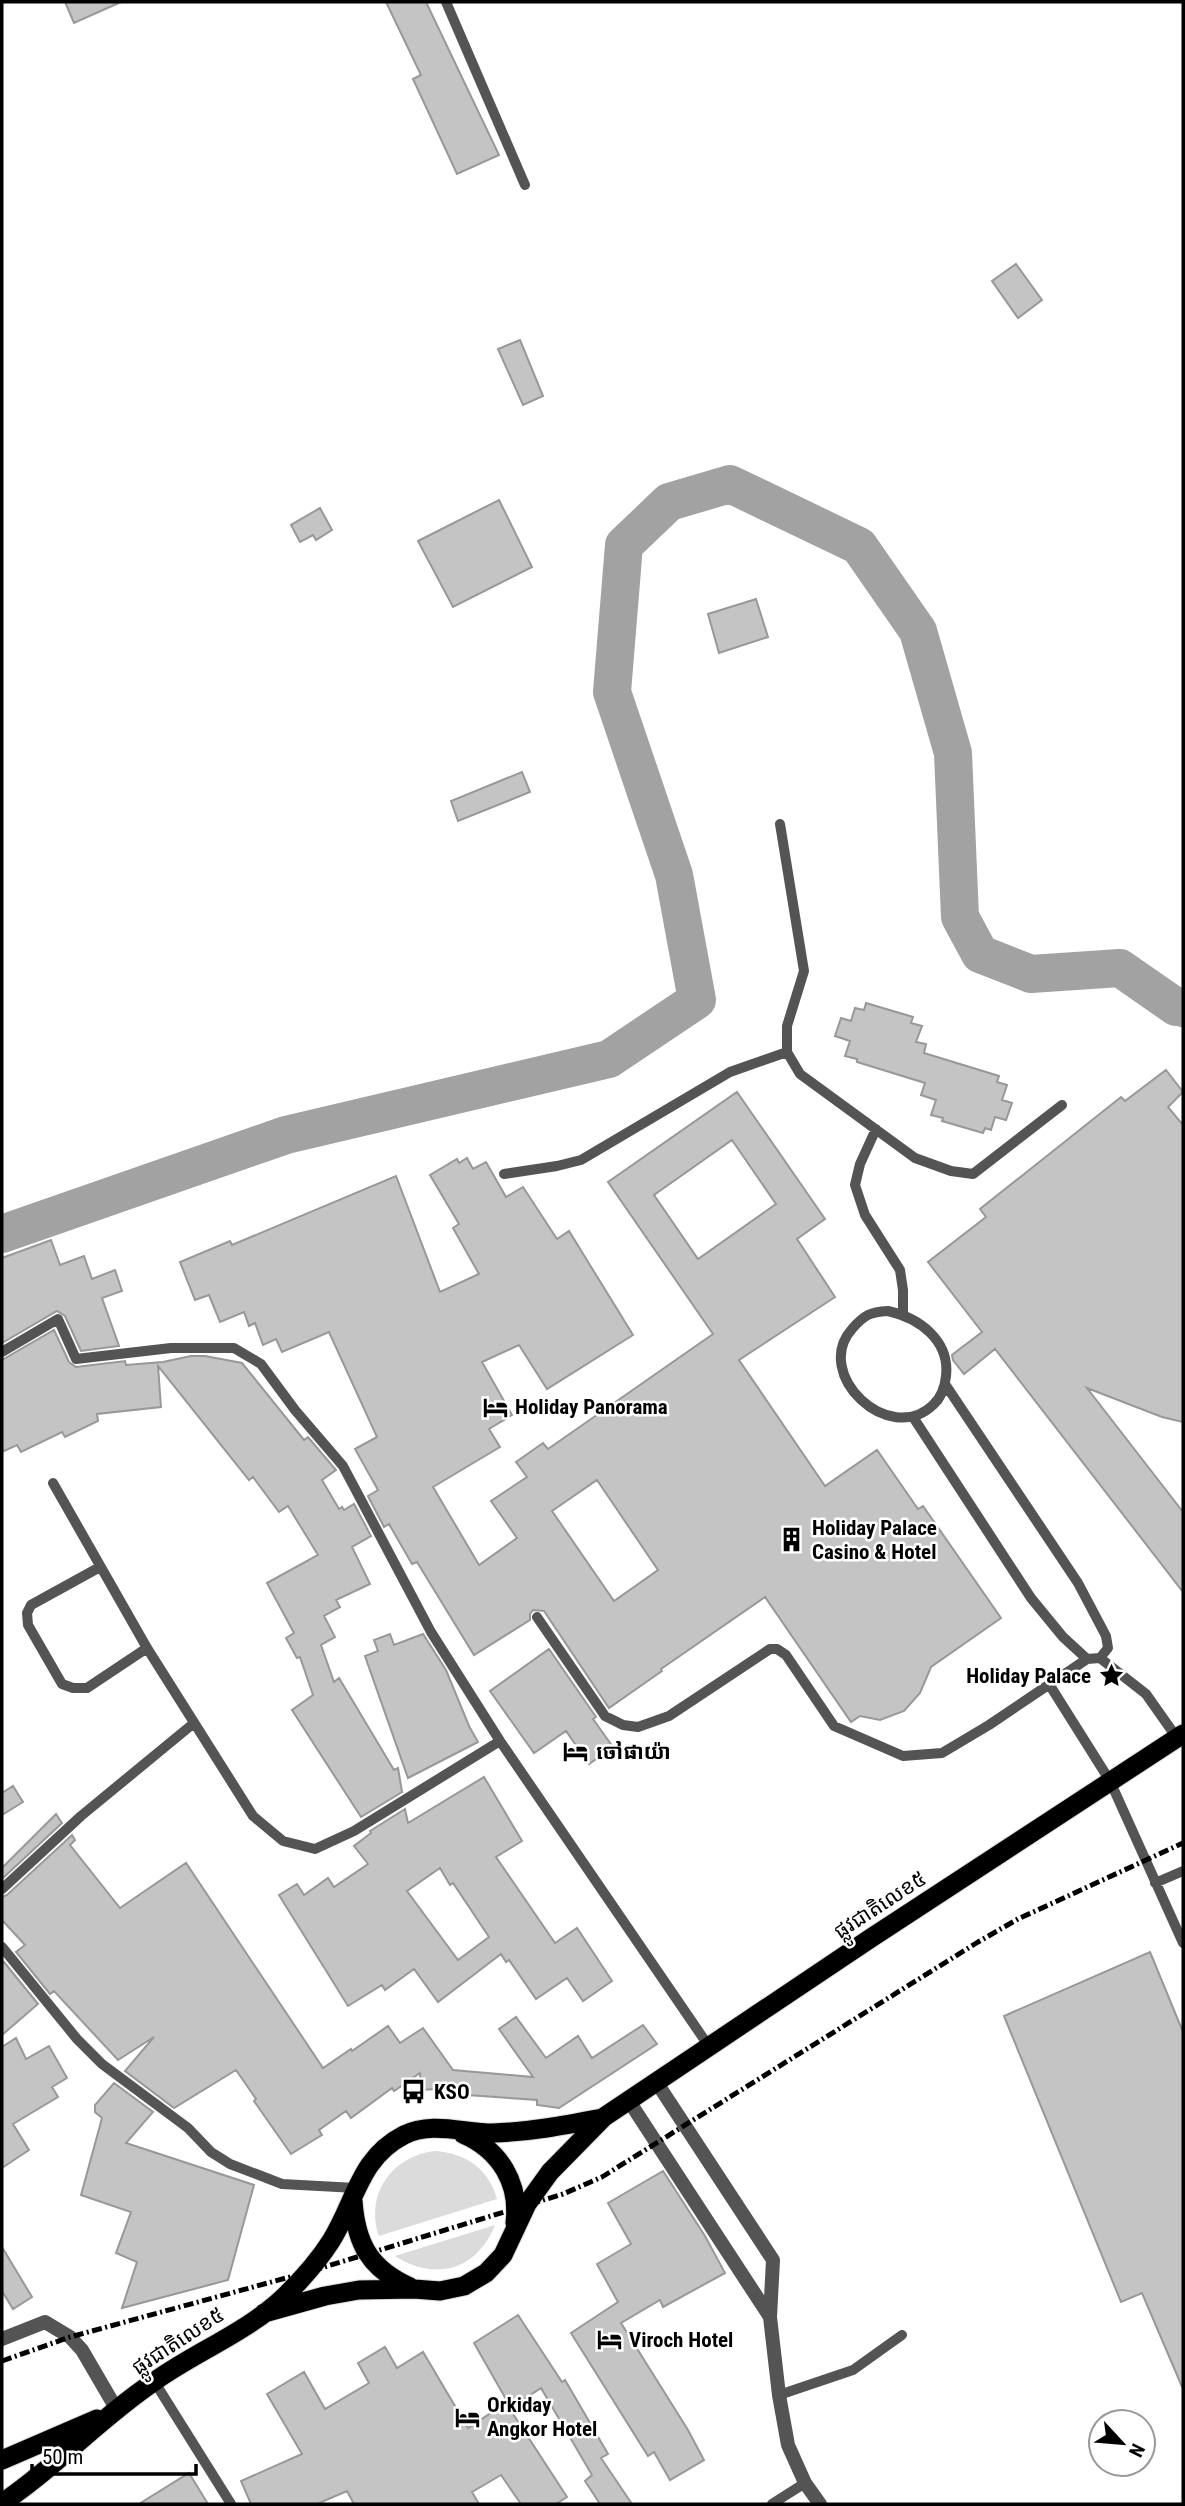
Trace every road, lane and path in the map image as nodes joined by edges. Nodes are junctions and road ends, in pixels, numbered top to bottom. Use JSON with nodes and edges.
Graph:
{"nodes":[{"id":1,"x":446,"y":2,"type":"edge"},
{"id":2,"x":524,"y":186,"type":"dead end"},
{"id":3,"x":780,"y":824,"type":"dead end"},
{"id":4,"x":786,"y":1052,"type":"junction"},
{"id":5,"x":1062,"y":1105,"type":"dead end"},
{"id":6,"x":876,"y":1129,"type":"junction"},
{"id":7,"x":504,"y":1174,"type":"dead end"},
{"id":8,"x":903,"y":1314,"type":"junction"},
{"id":9,"x":2,"y":1352,"type":"edge"},
{"id":10,"x":945,"y":1384,"type":"junction"},
{"id":11,"x":913,"y":1417,"type":"junction"},
{"id":12,"x":53,"y":1483,"type":"dead end"},
{"id":13,"x":100,"y":1567,"type":"junction"},
{"id":14,"x":537,"y":1617,"type":"dead end"},
{"id":15,"x":147,"y":1648,"type":"junction"},
{"id":16,"x":1100,"y":1658,"type":"junction"},
{"id":17,"x":1087,"y":1659,"type":"junction"},
{"id":18,"x":1049,"y":1684,"type":"junction"},
{"id":19,"x":194,"y":1723,"type":"junction"},
{"id":20,"x":1180,"y":1736,"type":"edge"},
{"id":21,"x":500,"y":1741,"type":"junction"},
{"id":22,"x":1111,"y":1781,"type":"junction"},
{"id":23,"x":1183,"y":1871,"type":"edge"},
{"id":24,"x":1155,"y":1883,"type":"junction"},
{"id":25,"x":2,"y":1889,"type":"edge"},
{"id":26,"x":1183,"y":1943,"type":"edge"},
{"id":27,"x":2,"y":1947,"type":"edge"},
{"id":28,"x":710,"y":2048,"type":"junction"},
{"id":29,"x":657,"y":2083,"type":"junction"},
{"id":30,"x":628,"y":2101,"type":"junction"},
{"id":31,"x":604,"y":2117,"type":"junction"},
{"id":32,"x":455,"y":2131,"type":"junction"},
{"id":33,"x":355,"y":2194,"type":"junction"},
{"id":34,"x":513,"y":2233,"type":"junction"},
{"id":35,"x":414,"y":2289,"type":"junction"},
{"id":36,"x":264,"y":2313,"type":"junction"},
{"id":37,"x":771,"y":2317,"type":"junction"},
{"id":38,"x":902,"y":2335,"type":"dead end"},
{"id":39,"x":2,"y":2339,"type":"edge"},
{"id":40,"x":154,"y":2381,"type":"junction"},
{"id":41,"x":779,"y":2395,"type":"junction"},
{"id":42,"x":117,"y":2410,"type":"junction"},
{"id":43,"x":2,"y":2460,"type":"edge"},
{"id":44,"x":805,"y":2483,"type":"junction"},
{"id":45,"x":2,"y":2503,"type":"edge"},
{"id":46,"x":230,"y":2504,"type":"edge"},
{"id":47,"x":772,"y":2504,"type":"edge"},
{"id":48,"x":820,"y":2504,"type":"edge"}],
"edges":[{"from":1,"to":2,"type":"lane"},
{"from":3,"to":4,"type":"lane"},
{"from":4,"to":6,"type":"lane"},
{"from":4,"to":7,"type":"lane"},
{"from":5,"to":6,"type":"lane"},
{"from":6,"to":8,"type":"lane"},
{"from":8,"to":10,"type":"lane"},
{"from":8,"to":11,"type":"lane"},
{"from":9,"to":21,"type":"lane"},
{"from":10,"to":11,"type":"lane"},
{"from":10,"to":16,"type":"lane"},
{"from":11,"to":17,"type":"lane"},
{"from":12,"to":13,"type":"lane"},
{"from":13,"to":15,"type":"lane"},
{"from":13,"to":15,"type":"lane"},
{"from":14,"to":18,"type":"lane"},
{"from":15,"to":19,"type":"lane"},
{"from":16,"to":17,"type":"lane"},
{"from":16,"to":20,"type":"lane"},
{"from":17,"to":18,"type":"lane"},
{"from":18,"to":22,"type":"lane"},
{"from":19,"to":21,"type":"lane"},
{"from":19,"to":25,"type":"lane"},
{"from":20,"to":22,"type":"highway","name":"ផ្លូវជាតិលេខ៥"},
{"from":21,"to":28,"type":"lane"},
{"from":22,"to":24,"type":"lane"},
{"from":22,"to":28,"type":"highway","name":"ផ្លូវជាតិលេខ៥"},
{"from":23,"to":24,"type":"lane"},
{"from":24,"to":26,"type":"lane"},
{"from":27,"to":33,"type":"lane"},
{"from":28,"to":29,"type":"highway","name":"ផ្លូវជាតិលេខ៥"},
{"from":29,"to":30,"type":"highway","name":"ផ្លូវជាតិលេខ៥"},
{"from":29,"to":37,"type":"street"},
{"from":30,"to":31,"type":"highway","name":"ផ្លូវជាតិលេខ៥"},
{"from":30,"to":37,"type":"street"},
{"from":31,"to":32,"type":"highway","name":"ផ្លូវជាតិលេខ៥"},
{"from":31,"to":34,"type":"highway","name":"ផ្លូវជាតិលេខ៥"},
{"from":32,"to":33,"type":"highway","name":"ផ្លូវជាតិលេខ៥"},
{"from":32,"to":34,"type":"highway","name":"ផ្លូវជាតិលេខ៥"},
{"from":33,"to":35,"type":"highway"},
{"from":33,"to":36,"type":"highway","name":"ផ្លូវជាតិលេខ៥"},
{"from":34,"to":35,"type":"highway","name":"ផ្លូវជាតិលេខ៥"},
{"from":35,"to":36,"type":"highway","name":"ផ្លូវជាតិលេខ៥"},
{"from":36,"to":40,"type":"highway","name":"ផ្លូវជាតិលេខ៥"},
{"from":37,"to":41,"type":"street"},
{"from":38,"to":41,"type":"lane"},
{"from":39,"to":42,"type":"street"},
{"from":40,"to":42,"type":"highway","name":"ផ្លូវជាតិលេខ៥"},
{"from":40,"to":46,"type":"lane"},
{"from":41,"to":44,"type":"street"},
{"from":42,"to":43,"type":"highway","name":"ផ្លូវជាតិលេខ៥"},
{"from":42,"to":45,"type":"highway","name":"ផ្លូវជាតិលេខ៥"},
{"from":44,"to":47,"type":"lane"},
{"from":44,"to":48,"type":"street"}]}
